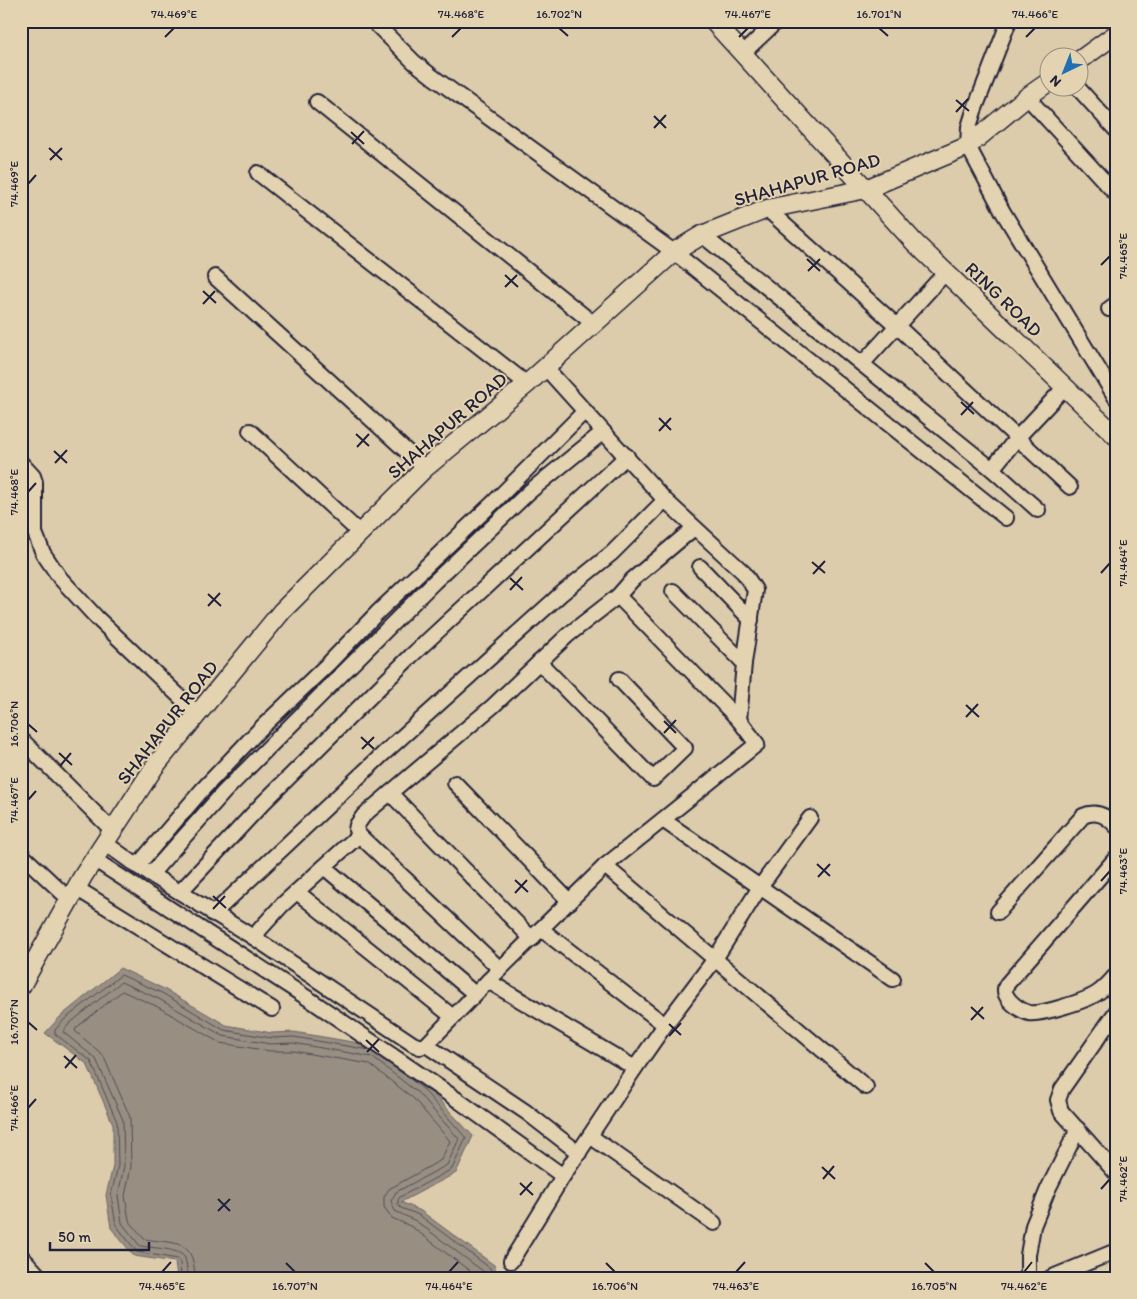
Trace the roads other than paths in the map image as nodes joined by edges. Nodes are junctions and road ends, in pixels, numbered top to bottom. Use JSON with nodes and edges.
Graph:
{"nodes":[{"id":1,"x":373,"y":21,"type":"edge"},
{"id":2,"x":713,"y":21,"type":"edge"},
{"id":3,"x":777,"y":21,"type":"edge"},
{"id":4,"x":1009,"y":21,"type":"edge"},
{"id":5,"x":1116,"y":34,"type":"edge"},
{"id":6,"x":743,"y":53,"type":"junction"},
{"id":7,"x":1090,"y":53,"type":"edge"},
{"id":8,"x":1040,"y":88,"type":"edge"},
{"id":9,"x":1027,"y":97,"type":"junction"},
{"id":10,"x":1087,"y":98,"type":"edge"},
{"id":11,"x":317,"y":102,"type":"dead end"},
{"id":12,"x":1116,"y":130,"type":"edge"},
{"id":13,"x":968,"y":146,"type":"junction"},
{"id":14,"x":258,"y":173,"type":"dead end"},
{"id":15,"x":866,"y":189,"type":"junction"},
{"id":16,"x":1116,"y":194,"type":"edge"},
{"id":17,"x":767,"y":209,"type":"junction"},
{"id":18,"x":702,"y":235,"type":"junction"},
{"id":19,"x":674,"y":252,"type":"junction"},
{"id":20,"x":946,"y":272,"type":"junction"},
{"id":21,"x":215,"y":277,"type":"dead end"},
{"id":22,"x":594,"y":324,"type":"junction"},
{"id":23,"x":897,"y":326,"type":"junction"},
{"id":24,"x":862,"y":364,"type":"junction"},
{"id":25,"x":545,"y":367,"type":"junction"},
{"id":26,"x":527,"y":384,"type":"junction"},
{"id":27,"x":1066,"y":387,"type":"junction"},
{"id":28,"x":1116,"y":398,"type":"edge"},
{"id":29,"x":585,"y":412,"type":"junction"},
{"id":30,"x":250,"y":431,"type":"dead end"},
{"id":31,"x":603,"y":432,"type":"junction"},
{"id":32,"x":1116,"y":436,"type":"edge"},
{"id":33,"x":1017,"y":438,"type":"junction"},
{"id":34,"x":627,"y":456,"type":"junction"},
{"id":35,"x":21,"y":463,"type":"edge"},
{"id":36,"x":425,"y":468,"type":"junction"},
{"id":37,"x":992,"y":469,"type":"junction"},
{"id":38,"x":1070,"y":487,"type":"dead end"},
{"id":39,"x":666,"y":500,"type":"junction"},
{"id":40,"x":1038,"y":510,"type":"dead end"},
{"id":41,"x":1006,"y":518,"type":"dead end"},
{"id":42,"x":694,"y":528,"type":"junction"},
{"id":43,"x":360,"y":533,"type":"junction"},
{"id":44,"x":700,"y":567,"type":"dead end"},
{"id":45,"x":674,"y":591,"type":"dead end"},
{"id":46,"x":618,"y":596,"type":"junction"},
{"id":47,"x":751,"y":620,"type":"junction"},
{"id":48,"x":540,"y":662,"type":"junction"},
{"id":49,"x":744,"y":663,"type":"junction"},
{"id":50,"x":619,"y":679,"type":"dead end"},
{"id":51,"x":198,"y":714,"type":"junction"},
{"id":52,"x":739,"y":720,"type":"junction"},
{"id":53,"x":21,"y":739,"type":"edge"},
{"id":54,"x":455,"y":784,"type":"dead end"},
{"id":55,"x":390,"y":793,"type":"junction"},
{"id":56,"x":810,"y":818,"type":"dead end"},
{"id":57,"x":663,"y":820,"type":"junction"},
{"id":58,"x":1115,"y":822,"type":"edge"},
{"id":59,"x":359,"y":835,"type":"junction"},
{"id":60,"x":109,"y":837,"type":"junction"},
{"id":61,"x":21,"y":854,"type":"edge"},
{"id":62,"x":1116,"y":858,"type":"edge"},
{"id":63,"x":95,"y":860,"type":"junction"},
{"id":64,"x":138,"y":866,"type":"junction"},
{"id":65,"x":605,"y":866,"type":"junction"},
{"id":66,"x":324,"y":867,"type":"junction"},
{"id":67,"x":151,"y":874,"type":"junction"},
{"id":68,"x":760,"y":887,"type":"junction"},
{"id":69,"x":180,"y":892,"type":"junction"},
{"id":70,"x":297,"y":892,"type":"junction"},
{"id":71,"x":73,"y":894,"type":"junction"},
{"id":72,"x":570,"y":902,"type":"junction"},
{"id":73,"x":998,"y":912,"type":"dead end"},
{"id":74,"x":213,"y":914,"type":"junction"},
{"id":75,"x":536,"y":934,"type":"junction"},
{"id":76,"x":252,"y":937,"type":"junction"},
{"id":77,"x":715,"y":959,"type":"junction"},
{"id":78,"x":500,"y":970,"type":"junction"},
{"id":79,"x":1116,"y":976,"type":"edge"},
{"id":80,"x":893,"y":979,"type":"dead end"},
{"id":81,"x":488,"y":981,"type":"junction"},
{"id":82,"x":21,"y":986,"type":"edge"},
{"id":83,"x":475,"y":994,"type":"junction"},
{"id":84,"x":272,"y":1009,"type":"dead end"},
{"id":85,"x":1116,"y":1012,"type":"edge"},
{"id":86,"x":453,"y":1017,"type":"junction"},
{"id":87,"x":665,"y":1025,"type":"junction"},
{"id":88,"x":426,"y":1045,"type":"junction"},
{"id":89,"x":635,"y":1068,"type":"junction"},
{"id":90,"x":866,"y":1087,"type":"dead end"},
{"id":91,"x":1078,"y":1129,"type":"junction"},
{"id":92,"x":590,"y":1136,"type":"junction"},
{"id":93,"x":579,"y":1153,"type":"junction"},
{"id":94,"x":1116,"y":1173,"type":"edge"},
{"id":95,"x":564,"y":1176,"type":"junction"},
{"id":96,"x":714,"y":1223,"type":"dead end"},
{"id":97,"x":1116,"y":1251,"type":"edge"},
{"id":98,"x":21,"y":1256,"type":"edge"},
{"id":99,"x":511,"y":1261,"type":"dead end"},
{"id":100,"x":41,"y":1278,"type":"edge"},
{"id":101,"x":1028,"y":1278,"type":"edge"},
{"id":102,"x":1050,"y":1278,"type":"edge"}],
"edges":[{"from":1,"to":19,"type":"street"},
{"from":2,"to":6,"type":"main road","name":"RING ROAD"},
{"from":3,"to":6,"type":"street"},
{"from":4,"to":13,"type":"street"},
{"from":5,"to":7,"type":"main road"},
{"from":6,"to":15,"type":"main road","name":"RING ROAD"},
{"from":8,"to":9,"type":"main road","name":"SHAHAPUR ROAD"},
{"from":9,"to":13,"type":"main road","name":"SHAHAPUR ROAD"},
{"from":9,"to":16,"type":"street"},
{"from":10,"to":12,"type":"street"},
{"from":11,"to":22,"type":"street"},
{"from":13,"to":15,"type":"main road","name":"SHAHAPUR ROAD"},
{"from":13,"to":28,"type":"street"},
{"from":14,"to":26,"type":"street"},
{"from":15,"to":17,"type":"main road","name":"SHAHAPUR ROAD"},
{"from":15,"to":20,"type":"main road","name":"RING ROAD"},
{"from":17,"to":18,"type":"main road","name":"SHAHAPUR ROAD"},
{"from":17,"to":23,"type":"street"},
{"from":18,"to":19,"type":"main road","name":"SHAHAPUR ROAD"},
{"from":18,"to":24,"type":"street"},
{"from":19,"to":22,"type":"main road","name":"SHAHAPUR ROAD"},
{"from":19,"to":41,"type":"street"},
{"from":20,"to":23,"type":"street"},
{"from":20,"to":27,"type":"main road","name":"RING ROAD"},
{"from":21,"to":36,"type":"street"},
{"from":22,"to":25,"type":"main road","name":"SHAHAPUR ROAD"},
{"from":23,"to":24,"type":"street"},
{"from":23,"to":33,"type":"street"},
{"from":24,"to":37,"type":"street"},
{"from":25,"to":26,"type":"main road","name":"SHAHAPUR ROAD"},
{"from":25,"to":29,"type":"street"},
{"from":26,"to":36,"type":"main road","name":"SHAHAPUR ROAD"},
{"from":27,"to":32,"type":"main road","name":"RING ROAD"},
{"from":27,"to":33,"type":"street"},
{"from":29,"to":31,"type":"street"},
{"from":29,"to":64,"type":"street"},
{"from":30,"to":43,"type":"street"},
{"from":31,"to":34,"type":"street"},
{"from":31,"to":67,"type":"street"},
{"from":33,"to":37,"type":"street"},
{"from":33,"to":38,"type":"street"},
{"from":34,"to":39,"type":"street"},
{"from":34,"to":69,"type":"street"},
{"from":35,"to":51,"type":"street"},
{"from":36,"to":43,"type":"main road","name":"SHAHAPUR ROAD"},
{"from":37,"to":40,"type":"street"},
{"from":39,"to":42,"type":"street"},
{"from":39,"to":74,"type":"street"},
{"from":42,"to":46,"type":"street"},
{"from":42,"to":47,"type":"street"},
{"from":43,"to":51,"type":"main road","name":"SHAHAPUR ROAD"},
{"from":44,"to":47,"type":"street"},
{"from":45,"to":49,"type":"street"},
{"from":46,"to":48,"type":"street"},
{"from":46,"to":52,"type":"street"},
{"from":47,"to":49,"type":"street"},
{"from":48,"to":50,"type":"street"},
{"from":48,"to":55,"type":"street"},
{"from":49,"to":52,"type":"street"},
{"from":51,"to":60,"type":"main road","name":"SHAHAPUR ROAD"},
{"from":52,"to":57,"type":"street"},
{"from":53,"to":60,"type":"street"},
{"from":54,"to":72,"type":"street"},
{"from":55,"to":59,"type":"street"},
{"from":55,"to":75,"type":"street"},
{"from":56,"to":68,"type":"street"},
{"from":57,"to":65,"type":"street"},
{"from":57,"to":68,"type":"street"},
{"from":58,"to":73,"type":"street"},
{"from":59,"to":66,"type":"street"},
{"from":59,"to":78,"type":"street"},
{"from":60,"to":63,"type":"main road","name":"SHAHAPUR ROAD"},
{"from":60,"to":64,"type":"street"},
{"from":61,"to":71,"type":"street"},
{"from":62,"to":79,"type":"street"},
{"from":63,"to":71,"type":"main road","name":"SHAHAPUR ROAD"},
{"from":63,"to":95,"type":"street"},
{"from":64,"to":67,"type":"street"},
{"from":65,"to":72,"type":"street"},
{"from":65,"to":77,"type":"street"},
{"from":66,"to":70,"type":"street"},
{"from":66,"to":83,"type":"street"},
{"from":67,"to":69,"type":"street"},
{"from":68,"to":77,"type":"street"},
{"from":68,"to":80,"type":"street"},
{"from":69,"to":74,"type":"street"},
{"from":70,"to":76,"type":"street"},
{"from":70,"to":86,"type":"street"},
{"from":71,"to":82,"type":"main road","name":"SHAHAPUR ROAD"},
{"from":71,"to":84,"type":"street"},
{"from":72,"to":75,"type":"street"},
{"from":74,"to":76,"type":"street"},
{"from":75,"to":78,"type":"street"},
{"from":75,"to":87,"type":"street"},
{"from":76,"to":88,"type":"street"},
{"from":77,"to":87,"type":"street"},
{"from":77,"to":90,"type":"street"},
{"from":78,"to":81,"type":"street"},
{"from":81,"to":83,"type":"street"},
{"from":81,"to":89,"type":"street"},
{"from":83,"to":86,"type":"street"},
{"from":85,"to":91,"type":"street"},
{"from":86,"to":88,"type":"street"},
{"from":87,"to":89,"type":"street"},
{"from":88,"to":93,"type":"street"},
{"from":89,"to":92,"type":"street"},
{"from":91,"to":94,"type":"street"},
{"from":91,"to":101,"type":"street"},
{"from":92,"to":93,"type":"street"},
{"from":92,"to":96,"type":"street"},
{"from":93,"to":95,"type":"street"},
{"from":95,"to":99,"type":"street"},
{"from":97,"to":102,"type":"street"},
{"from":98,"to":100,"type":"street"}]}
